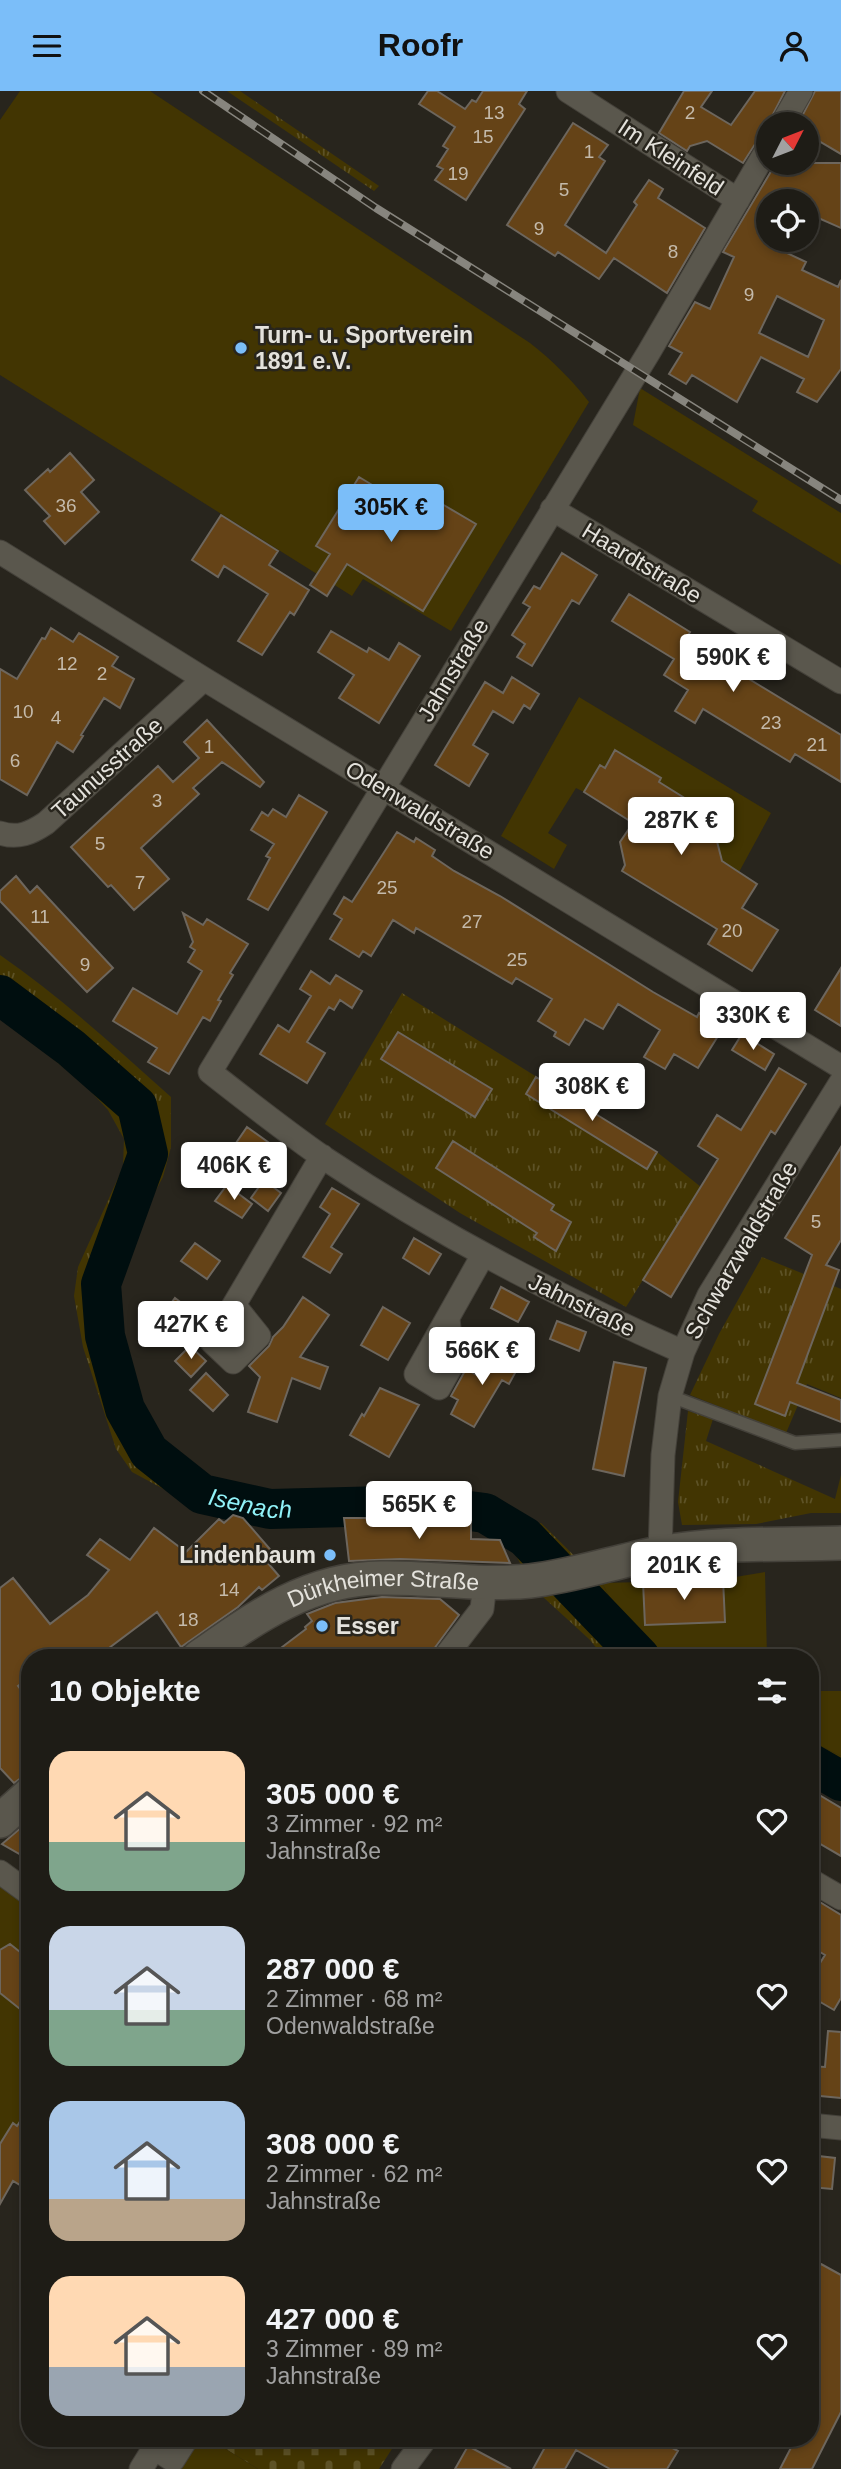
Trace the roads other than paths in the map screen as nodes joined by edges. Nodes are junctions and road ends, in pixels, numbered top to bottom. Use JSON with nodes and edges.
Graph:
{"nodes":[{"id":1,"x":568,"y":91,"type":"edge"},
{"id":2,"x":801,"y":91,"type":"edge"},
{"id":3,"x":789,"y":112,"type":"edge"},
{"id":4,"x":756,"y":169,"type":"edge"},
{"id":5,"x":738,"y":200,"type":"junction"},
{"id":6,"x":552,"y":509,"type":"junction"},
{"id":7,"x":0,"y":552,"type":"edge"},
{"id":8,"x":204,"y":680,"type":"junction"},
{"id":9,"x":841,"y":682,"type":"edge"},
{"id":10,"x":382,"y":786,"type":"junction"},
{"id":11,"x":0,"y":833,"type":"edge"},
{"id":12,"x":841,"y":1067,"type":"edge"},
{"id":13,"x":841,"y":1082,"type":"edge"},
{"id":14,"x":322,"y":1156,"type":"junction"},
{"id":15,"x":483,"y":1255,"type":"junction"},
{"id":16,"x":234,"y":1305,"type":"dead end"},
{"id":17,"x":448,"y":1319,"type":"dead end"},
{"id":18,"x":683,"y":1352,"type":"junction"},
{"id":19,"x":670,"y":1395,"type":"junction"},
{"id":20,"x":841,"y":1440,"type":"edge"},
{"id":21,"x":841,"y":1543,"type":"edge"},
{"id":22,"x":660,"y":1553,"type":"junction"},
{"id":23,"x":485,"y":1583,"type":"junction"},
{"id":24,"x":211,"y":1649,"type":"edge"},
{"id":25,"x":450,"y":1649,"type":"edge"},
{"id":26,"x":21,"y":1802,"type":"edge"},
{"id":27,"x":0,"y":1821,"type":"edge"},
{"id":28,"x":0,"y":1872,"type":"edge"},
{"id":29,"x":819,"y":1885,"type":"edge"},
{"id":30,"x":21,"y":1887,"type":"edge"},
{"id":31,"x":841,"y":1898,"type":"edge"},
{"id":32,"x":819,"y":2126,"type":"edge"},
{"id":33,"x":841,"y":2128,"type":"edge"},
{"id":34,"x":155,"y":2447,"type":"edge"},
{"id":35,"x":161,"y":2447,"type":"edge"},
{"id":36,"x":181,"y":2447,"type":"edge"},
{"id":37,"x":419,"y":2447,"type":"edge"},
{"id":38,"x":141,"y":2469,"type":"edge"},
{"id":39,"x":403,"y":2469,"type":"edge"}],
"edges":[{"from":1,"to":5,"type":"street","name":"Im Kleinfeld"},
{"from":2,"to":3,"type":"street"},
{"from":4,"to":5,"type":"street","name":"Jahnstraße"},
{"from":5,"to":6,"type":"street","name":"Jahnstraße"},
{"from":6,"to":9,"type":"street","name":"Haardtstraße"},
{"from":6,"to":10,"type":"street","name":"Jahnstraße"},
{"from":7,"to":8,"type":"street","name":"Odenwaldstraße"},
{"from":8,"to":10,"type":"street","name":"Odenwaldstraße"},
{"from":8,"to":11,"type":"street","name":"Taunusstraße"},
{"from":10,"to":12,"type":"street","name":"Odenwaldstraße"},
{"from":10,"to":14,"type":"street","name":"Jahnstraße"},
{"from":13,"to":18,"type":"street","name":"Schwarzwaldstraße"},
{"from":14,"to":15,"type":"street","name":"Jahnstraße"},
{"from":14,"to":16,"type":"street"},
{"from":15,"to":17,"type":"street"},
{"from":15,"to":18,"type":"street","name":"Jahnstraße"},
{"from":18,"to":19,"type":"street","name":"Schwarzwaldstraße"},
{"from":19,"to":20,"type":"lane"},
{"from":19,"to":22,"type":"street","name":"Schwarzwaldstraße"},
{"from":21,"to":22,"type":"main road","name":"Dürkheimer Straße"},
{"from":22,"to":23,"type":"main road","name":"Dürkheimer Straße"},
{"from":23,"to":24,"type":"main road","name":"Dürkheimer Straße"},
{"from":23,"to":25,"type":"street"},
{"from":26,"to":27,"type":"main road"},
{"from":28,"to":30,"type":"street"},
{"from":29,"to":31,"type":"street"},
{"from":32,"to":33,"type":"street"},
{"from":34,"to":38,"type":"street"},
{"from":35,"to":36,"type":"street"},
{"from":37,"to":39,"type":"street"}]}
